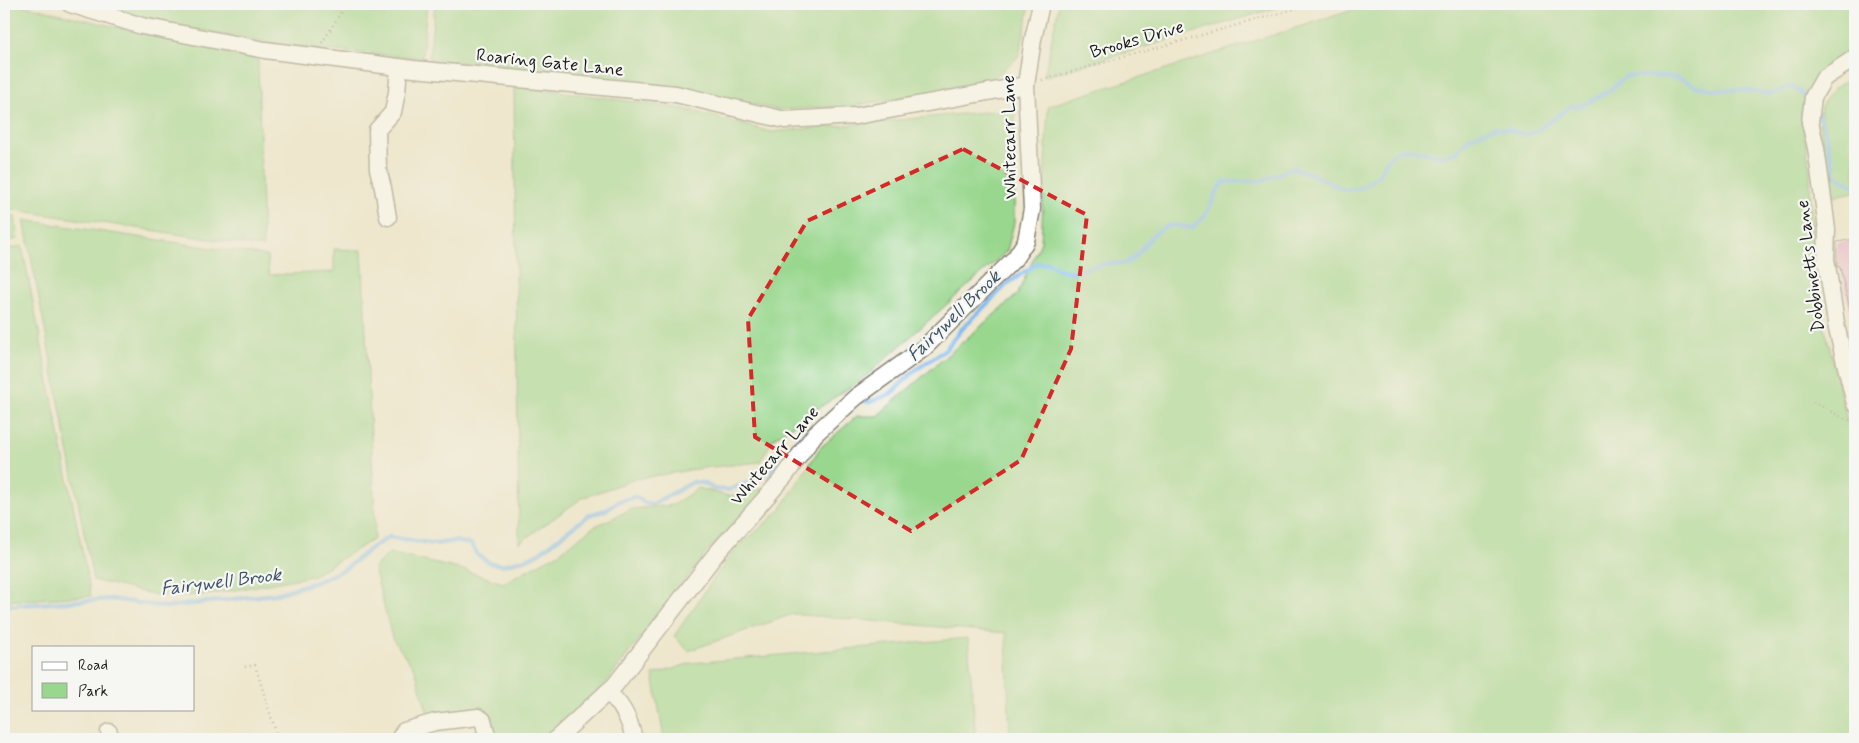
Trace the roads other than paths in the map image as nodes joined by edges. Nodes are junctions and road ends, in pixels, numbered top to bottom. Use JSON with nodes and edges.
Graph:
{"nodes":[{"id":1,"x":70,"y":4,"type":"edge"},
{"id":2,"x":1040,"y":4,"type":"edge"},
{"id":3,"x":1855,"y":58,"type":"edge"},
{"id":4,"x":399,"y":67,"type":"junction"},
{"id":5,"x":1026,"y":84,"type":"junction"},
{"id":6,"x":388,"y":216,"type":"dead end"},
{"id":7,"x":1855,"y":404,"type":"edge"},
{"id":8,"x":607,"y":692,"type":"junction"},
{"id":9,"x":399,"y":739,"type":"edge"},
{"id":10,"x":488,"y":739,"type":"edge"},
{"id":11,"x":556,"y":739,"type":"edge"},
{"id":12,"x":634,"y":739,"type":"edge"}],
"edges":[{"from":1,"to":4,"type":"street","name":"Roaring Gate Lane"},
{"from":2,"to":5,"type":"street","name":"Whitecarr Lane"},
{"from":3,"to":7,"type":"street","name":"Dobbinetts Lane"},
{"from":4,"to":5,"type":"street","name":"Roaring Gate Lane"},
{"from":4,"to":6,"type":"street"},
{"from":5,"to":8,"type":"street","name":"Whitecarr Lane"},
{"from":8,"to":11,"type":"street","name":"Whitecarr Lane"},
{"from":8,"to":12,"type":"street"},
{"from":9,"to":10,"type":"street"}]}
